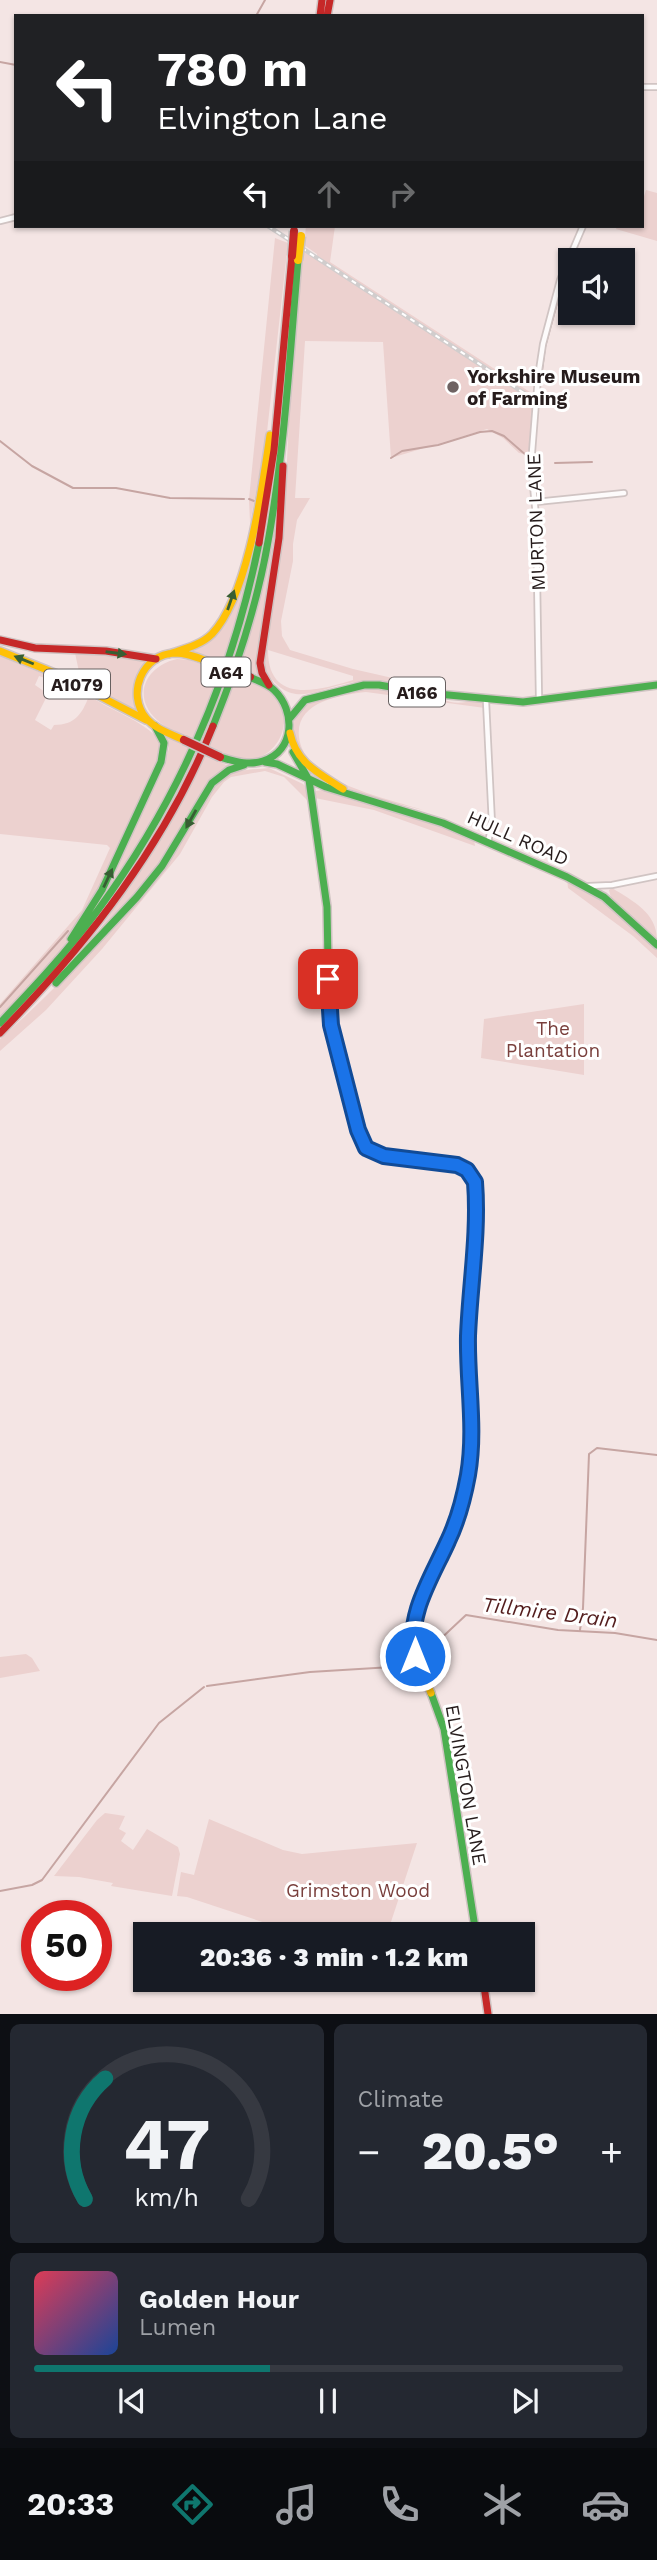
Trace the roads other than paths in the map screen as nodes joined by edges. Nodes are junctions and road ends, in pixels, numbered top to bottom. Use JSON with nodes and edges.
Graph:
{"nodes":[{"id":1,"x":582,"y":228,"type":"edge"},
{"id":2,"x":298,"y":230,"type":"edge"},
{"id":3,"x":295,"y":258,"type":"junction"},
{"id":4,"x":278,"y":394,"type":"junction"},
{"id":5,"x":281,"y":443,"type":"junction"},
{"id":6,"x":624,"y":493,"type":"dead end"},
{"id":7,"x":536,"y":502,"type":"junction"},
{"id":8,"x":0,"y":640,"type":"edge"},
{"id":9,"x":0,"y":651,"type":"edge"},
{"id":10,"x":169,"y":654,"type":"junction"},
{"id":11,"x":156,"y":659,"type":"junction"},
{"id":12,"x":657,"y":685,"type":"edge"},
{"id":13,"x":273,"y":687,"type":"junction"},
{"id":14,"x":297,"y":699,"type":"junction"},
{"id":15,"x":485,"y":700,"type":"junction"},
{"id":16,"x":539,"y":700,"type":"junction"},
{"id":17,"x":496,"y":701,"type":"junction"},
{"id":18,"x":488,"y":717,"type":"junction"},
{"id":19,"x":290,"y":718,"type":"junction"},
{"id":20,"x":153,"y":724,"type":"junction"},
{"id":21,"x":289,"y":730,"type":"junction"},
{"id":22,"x":292,"y":745,"type":"junction"},
{"id":23,"x":265,"y":762,"type":"junction"},
{"id":24,"x":244,"y":765,"type":"junction"},
{"id":25,"x":309,"y":780,"type":"junction"},
{"id":26,"x":348,"y":793,"type":"junction"},
{"id":27,"x":488,"y":842,"type":"junction"},
{"id":28,"x":657,"y":876,"type":"edge"},
{"id":29,"x":584,"y":885,"type":"junction"},
{"id":30,"x":612,"y":885,"type":"junction"},
{"id":31,"x":602,"y":896,"type":"junction"},
{"id":32,"x":657,"y":945,"type":"edge"},
{"id":33,"x":62,"y":958,"type":"junction"},
{"id":34,"x":32,"y":1002,"type":"junction"},
{"id":35,"x":0,"y":1023,"type":"edge"},
{"id":36,"x":0,"y":1033,"type":"edge"},
{"id":37,"x":474,"y":1922,"type":"edge"},
{"id":38,"x":485,"y":1992,"type":"edge"},
{"id":39,"x":488,"y":2014,"type":"edge"}],
"edges":[{"from":1,"to":7,"type":"street","name":"MURTON LANE"},
{"from":2,"to":3,"type":"main road","number":"A64","bridge":true},
{"from":3,"to":4,"type":"main road","number":"A64"},
{"from":3,"to":5,"type":"main road","number":"A64"},
{"from":10,"to":4,"type":"main road","one_way":true},
{"from":4,"to":33,"type":"main road","number":"A64"},
{"from":5,"to":13,"type":"main road"},
{"from":5,"to":34,"type":"main road","number":"A64"},
{"from":6,"to":7,"type":"street"},
{"from":7,"to":16,"type":"street","name":"MURTON LANE"},
{"from":8,"to":11,"type":"main road","number":"A1079","one_way":true},
{"from":20,"to":9,"type":"main road","number":"A1079","one_way":true},
{"from":10,"to":11,"type":"main road"},
{"from":10,"to":13,"type":"main road","bridge":true},
{"from":11,"to":20,"type":"main road"},
{"from":12,"to":16,"type":"main road","number":"A166"},
{"from":13,"to":14,"type":"main road"},
{"from":13,"to":19,"type":"main road"},
{"from":14,"to":15,"type":"main road","number":"A166"},
{"from":14,"to":19,"type":"main road"},
{"from":15,"to":17,"type":"main road","number":"A166"},
{"from":15,"to":18,"type":"street"},
{"from":16,"to":17,"type":"main road","number":"A166"},
{"from":17,"to":18,"type":"street"},
{"from":18,"to":27,"type":"street"},
{"from":19,"to":21,"type":"main road"},
{"from":20,"to":24,"type":"main road","bridge":true},
{"from":33,"to":20,"type":"main road","one_way":true},
{"from":21,"to":22,"type":"main road","name":"HULL ROAD"},
{"from":21,"to":23,"type":"main road"},
{"from":22,"to":25,"type":"main road","name":"ELVINGTON LANE"},
{"from":22,"to":26,"type":"main road","name":"HULL ROAD"},
{"from":23,"to":24,"type":"main road"},
{"from":23,"to":25,"type":"main road","name":"HULL ROAD"},
{"from":24,"to":34,"type":"main road","one_way":true},
{"from":25,"to":26,"type":"main road","name":"HULL ROAD"},
{"from":25,"to":37,"type":"main road","name":"ELVINGTON LANE"},
{"from":26,"to":27,"type":"main road","name":"HULL ROAD"},
{"from":27,"to":29,"type":"main road","name":"HULL ROAD"},
{"from":28,"to":30,"type":"street"},
{"from":29,"to":30,"type":"street"},
{"from":29,"to":31,"type":"main road","name":"HULL ROAD"},
{"from":30,"to":31,"type":"street"},
{"from":31,"to":32,"type":"main road","name":"HULL ROAD"},
{"from":33,"to":35,"type":"main road","number":"A64"},
{"from":34,"to":36,"type":"main road","number":"A64"},
{"from":38,"to":39,"type":"main road"}]}
